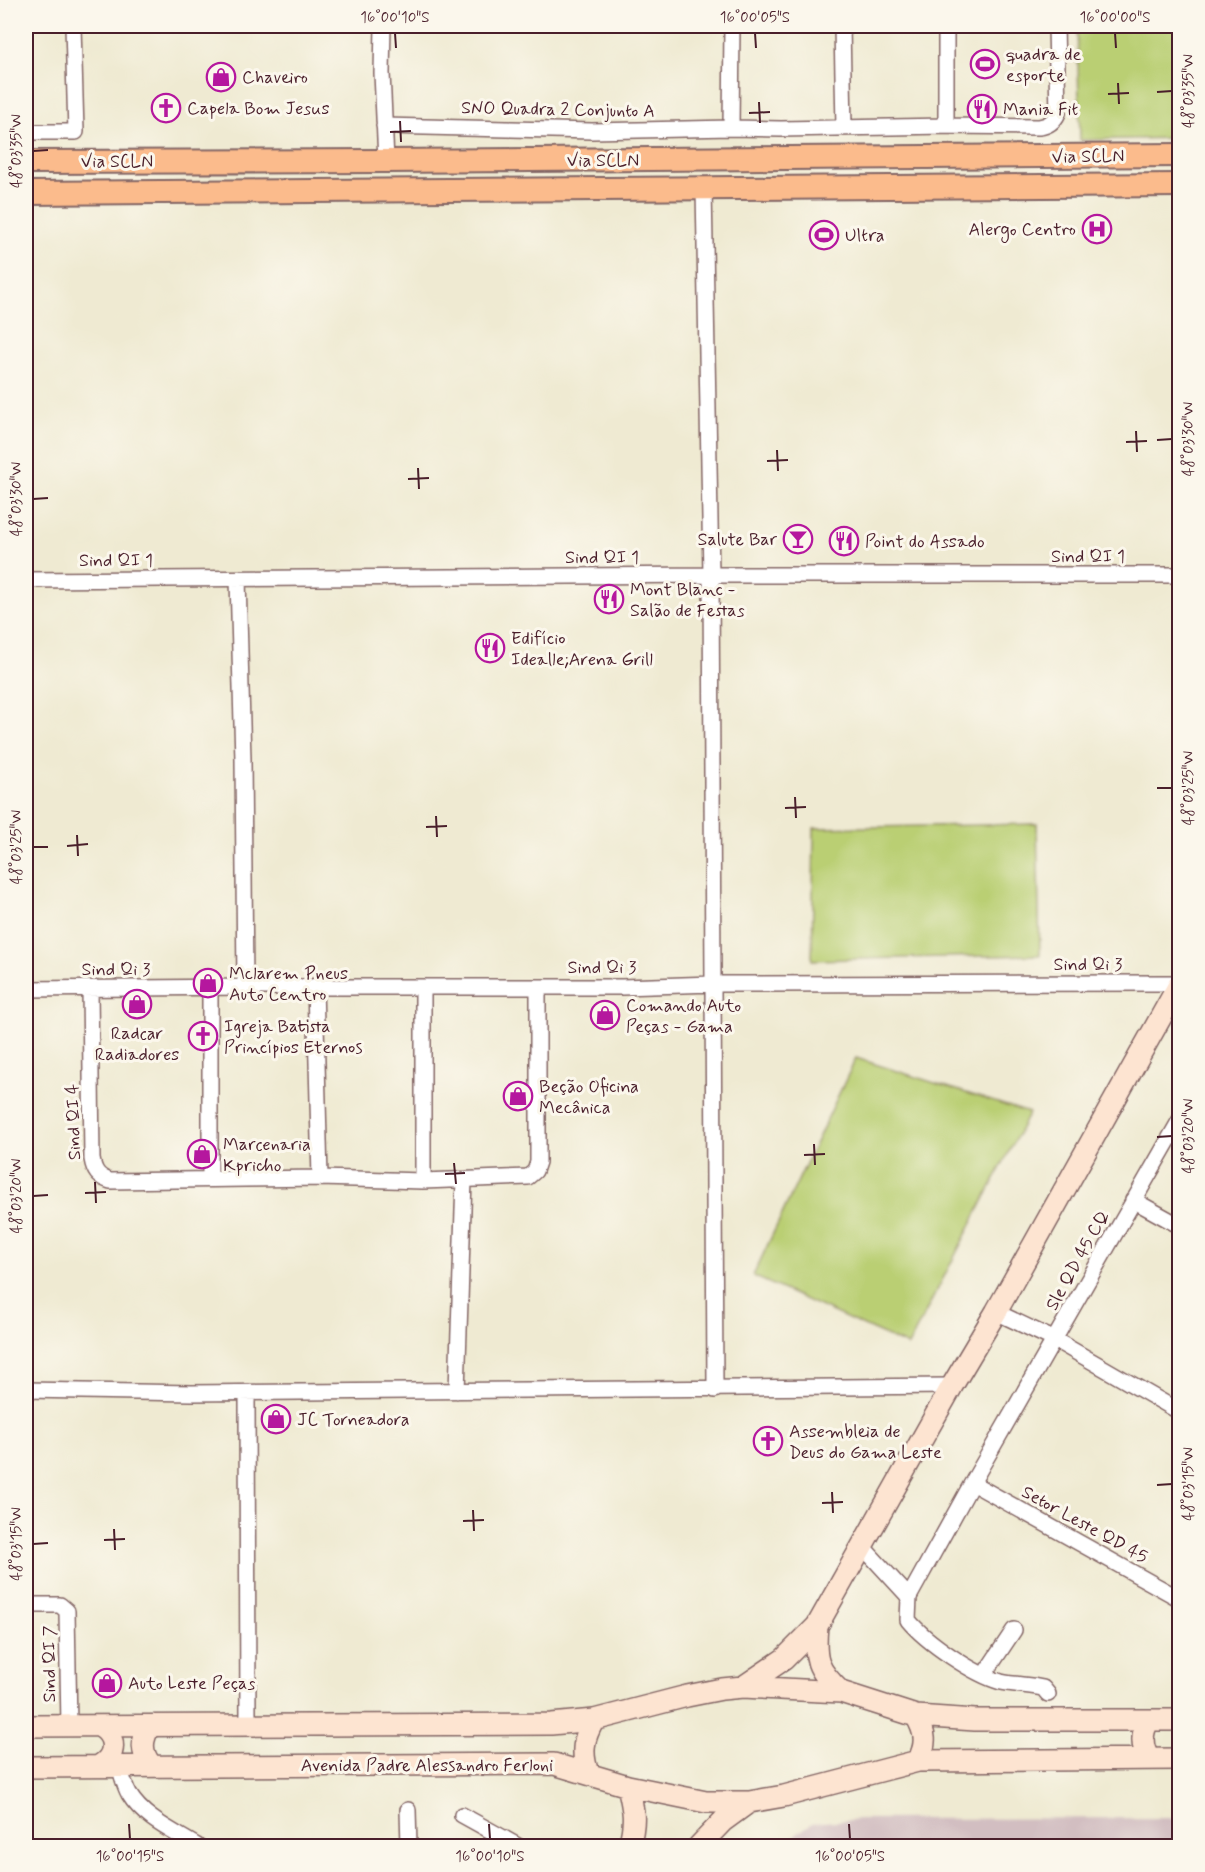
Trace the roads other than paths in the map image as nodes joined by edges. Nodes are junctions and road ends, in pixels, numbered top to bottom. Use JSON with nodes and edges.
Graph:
{"nodes":[{"id":1,"x":74,"y":26,"type":"edge"},
{"id":2,"x":383,"y":26,"type":"edge"},
{"id":3,"x":732,"y":26,"type":"edge"},
{"id":4,"x":842,"y":26,"type":"edge"},
{"id":5,"x":946,"y":26,"type":"edge"},
{"id":6,"x":1056,"y":26,"type":"edge"},
{"id":7,"x":384,"y":126,"type":"junction"},
{"id":8,"x":946,"y":126,"type":"junction"},
{"id":9,"x":731,"y":128,"type":"junction"},
{"id":10,"x":844,"y":128,"type":"junction"},
{"id":11,"x":26,"y":132,"type":"edge"},
{"id":12,"x":1126,"y":155,"type":"junction"},
{"id":13,"x":1179,"y":155,"type":"edge"},
{"id":14,"x":1080,"y":156,"type":"junction"},
{"id":15,"x":156,"y":161,"type":"junction"},
{"id":16,"x":190,"y":161,"type":"junction"},
{"id":17,"x":386,"y":161,"type":"junction"},
{"id":18,"x":26,"y":162,"type":"edge"},
{"id":19,"x":1179,"y":185,"type":"edge"},
{"id":20,"x":1083,"y":186,"type":"junction"},
{"id":21,"x":1123,"y":186,"type":"junction"},
{"id":22,"x":704,"y":189,"type":"junction"},
{"id":23,"x":155,"y":192,"type":"junction"},
{"id":24,"x":190,"y":192,"type":"junction"},
{"id":25,"x":26,"y":193,"type":"edge"},
{"id":26,"x":1179,"y":575,"type":"edge"},
{"id":27,"x":711,"y":576,"type":"junction"},
{"id":28,"x":238,"y":579,"type":"junction"},
{"id":29,"x":26,"y":580,"type":"edge"},
{"id":30,"x":1179,"y":983,"type":"edge"},
{"id":31,"x":713,"y":984,"type":"junction"},
{"id":32,"x":315,"y":986,"type":"junction"},
{"id":33,"x":245,"y":987,"type":"junction"},
{"id":34,"x":423,"y":987,"type":"junction"},
{"id":35,"x":538,"y":987,"type":"junction"},
{"id":36,"x":210,"y":988,"type":"junction"},
{"id":37,"x":26,"y":989,"type":"edge"},
{"id":38,"x":90,"y":989,"type":"junction"},
{"id":39,"x":1179,"y":1123,"type":"edge"},
{"id":40,"x":320,"y":1178,"type":"junction"},
{"id":41,"x":210,"y":1179,"type":"junction"},
{"id":42,"x":464,"y":1180,"type":"junction"},
{"id":43,"x":423,"y":1181,"type":"junction"},
{"id":44,"x":1133,"y":1200,"type":"junction"},
{"id":45,"x":1179,"y":1226,"type":"edge"},
{"id":46,"x":996,"y":1312,"type":"junction"},
{"id":47,"x":1055,"y":1340,"type":"junction"},
{"id":48,"x":952,"y":1386,"type":"junction"},
{"id":49,"x":26,"y":1390,"type":"edge"},
{"id":50,"x":715,"y":1390,"type":"junction"},
{"id":51,"x":457,"y":1391,"type":"junction"},
{"id":52,"x":247,"y":1393,"type":"junction"},
{"id":53,"x":1179,"y":1412,"type":"edge"},
{"id":54,"x":972,"y":1483,"type":"junction"},
{"id":55,"x":862,"y":1546,"type":"junction"},
{"id":56,"x":909,"y":1597,"type":"junction"},
{"id":57,"x":1179,"y":1599,"type":"edge"},
{"id":58,"x":26,"y":1605,"type":"edge"},
{"id":59,"x":817,"y":1626,"type":"junction"},
{"id":60,"x":1014,"y":1630,"type":"dead end"},
{"id":61,"x":984,"y":1675,"type":"junction"},
{"id":62,"x":743,"y":1687,"type":"junction"},
{"id":63,"x":842,"y":1692,"type":"junction"},
{"id":64,"x":1048,"y":1694,"type":"dead end"},
{"id":65,"x":916,"y":1716,"type":"junction"},
{"id":66,"x":1179,"y":1719,"type":"edge"},
{"id":67,"x":594,"y":1720,"type":"junction"},
{"id":68,"x":1149,"y":1720,"type":"junction"},
{"id":69,"x":26,"y":1726,"type":"edge"},
{"id":70,"x":69,"y":1726,"type":"junction"},
{"id":71,"x":99,"y":1726,"type":"junction"},
{"id":72,"x":150,"y":1726,"type":"junction"},
{"id":73,"x":248,"y":1726,"type":"junction"},
{"id":74,"x":1179,"y":1759,"type":"edge"},
{"id":75,"x":1149,"y":1760,"type":"junction"},
{"id":76,"x":918,"y":1761,"type":"junction"},
{"id":77,"x":151,"y":1765,"type":"junction"},
{"id":78,"x":109,"y":1766,"type":"junction"},
{"id":79,"x":26,"y":1767,"type":"edge"},
{"id":80,"x":588,"y":1773,"type":"junction"},
{"id":81,"x":628,"y":1786,"type":"junction"},
{"id":82,"x":749,"y":1802,"type":"junction"},
{"id":83,"x":408,"y":1810,"type":"dead end"},
{"id":84,"x":462,"y":1815,"type":"dead end"},
{"id":85,"x":197,"y":1846,"type":"edge"},
{"id":86,"x":409,"y":1846,"type":"edge"},
{"id":87,"x":518,"y":1846,"type":"edge"},
{"id":88,"x":629,"y":1846,"type":"edge"},
{"id":89,"x":699,"y":1846,"type":"edge"}],
"edges":[{"from":1,"to":11,"type":"street"},
{"from":2,"to":7,"type":"street"},
{"from":3,"to":9,"type":"street"},
{"from":4,"to":10,"type":"street"},
{"from":5,"to":8,"type":"street"},
{"from":6,"to":8,"type":"street","name":"SNO Quadra 2 Conjunto A"},
{"from":7,"to":9,"type":"street","name":"SNO Quadra 2 Conjunto A"},
{"from":7,"to":17,"type":"street"},
{"from":8,"to":10,"type":"street","name":"SNO Quadra 2 Conjunto A"},
{"from":9,"to":10,"type":"street","name":"SNO Quadra 2 Conjunto A"},
{"from":12,"to":13,"type":"main road","name":"Via SCLN"},
{"from":12,"to":14,"type":"main road","name":"Via SCLN"},
{"from":12,"to":21,"type":"main road"},
{"from":14,"to":17,"type":"main road","name":"Via SCLN"},
{"from":14,"to":20,"type":"main road"},
{"from":15,"to":16,"type":"main road","name":"Via SCLN"},
{"from":15,"to":18,"type":"main road","name":"Via SCLN"},
{"from":15,"to":23,"type":"main road"},
{"from":16,"to":17,"type":"main road","name":"Via SCLN"},
{"from":16,"to":24,"type":"main road"},
{"from":19,"to":21,"type":"main road","name":"Via SCLN"},
{"from":20,"to":21,"type":"main road","name":"Via SCLN"},
{"from":20,"to":22,"type":"main road","name":"Via SCLN"},
{"from":22,"to":24,"type":"main road","name":"Via SCLN"},
{"from":22,"to":27,"type":"street"},
{"from":23,"to":24,"type":"main road","name":"Via SCLN"},
{"from":23,"to":25,"type":"main road","name":"Via SCLN"},
{"from":26,"to":27,"type":"street","name":"Sind QI 1"},
{"from":27,"to":28,"type":"street","name":"Sind QI 1"},
{"from":27,"to":31,"type":"street"},
{"from":28,"to":29,"type":"street","name":"Sind QI 1"},
{"from":28,"to":33,"type":"street"},
{"from":30,"to":31,"type":"street","name":"Sind Qi 3"},
{"from":30,"to":46,"type":"main road"},
{"from":31,"to":35,"type":"street","name":"Sind Qi 3"},
{"from":31,"to":50,"type":"street"},
{"from":32,"to":33,"type":"street","name":"Sind Qi 3"},
{"from":32,"to":34,"type":"street","name":"Sind Qi 3"},
{"from":32,"to":40,"type":"street"},
{"from":33,"to":36,"type":"street","name":"Sind Qi 3"},
{"from":34,"to":35,"type":"street","name":"Sind Qi 3"},
{"from":34,"to":43,"type":"street"},
{"from":35,"to":42,"type":"street","name":"Sind QI 4"},
{"from":36,"to":38,"type":"street","name":"Sind Qi 3"},
{"from":36,"to":41,"type":"street"},
{"from":37,"to":38,"type":"street","name":"Sind Qi 3"},
{"from":38,"to":41,"type":"street","name":"Sind QI 4"},
{"from":39,"to":44,"type":"street","name":"Sle QD 45 CQ"},
{"from":40,"to":41,"type":"street","name":"Sind QI 4"},
{"from":40,"to":43,"type":"street","name":"Sind QI 4"},
{"from":42,"to":43,"type":"street","name":"Sind QI 4"},
{"from":42,"to":51,"type":"street"},
{"from":44,"to":45,"type":"street"},
{"from":44,"to":47,"type":"street","name":"Sle QD 45 CQ"},
{"from":46,"to":47,"type":"street"},
{"from":46,"to":48,"type":"main road"},
{"from":47,"to":53,"type":"street"},
{"from":47,"to":54,"type":"street"},
{"from":48,"to":50,"type":"street"},
{"from":48,"to":55,"type":"main road"},
{"from":49,"to":52,"type":"street"},
{"from":50,"to":51,"type":"street"},
{"from":51,"to":52,"type":"street"},
{"from":52,"to":73,"type":"street"},
{"from":54,"to":56,"type":"street"},
{"from":54,"to":57,"type":"street","name":"Setor Leste QD 45"},
{"from":55,"to":56,"type":"street"},
{"from":55,"to":59,"type":"main road"},
{"from":56,"to":61,"type":"street"},
{"from":58,"to":70,"type":"street","name":"Sind QI 7"},
{"from":59,"to":62,"type":"main road"},
{"from":59,"to":63,"type":"main road"},
{"from":60,"to":61,"type":"street"},
{"from":61,"to":64,"type":"street"},
{"from":62,"to":63,"type":"main road"},
{"from":62,"to":67,"type":"main road"},
{"from":63,"to":65,"type":"main road"},
{"from":65,"to":68,"type":"main road"},
{"from":65,"to":76,"type":"main road"},
{"from":66,"to":68,"type":"main road"},
{"from":67,"to":73,"type":"main road"},
{"from":67,"to":80,"type":"main road"},
{"from":68,"to":75,"type":"main road"},
{"from":69,"to":70,"type":"main road"},
{"from":70,"to":71,"type":"main road"},
{"from":71,"to":72,"type":"main road"},
{"from":71,"to":78,"type":"main road"},
{"from":72,"to":73,"type":"main road"},
{"from":72,"to":77,"type":"main road"},
{"from":74,"to":75,"type":"main road","name":"Avenida Padre Alessandro Ferloni"},
{"from":75,"to":76,"type":"main road","name":"Avenida Padre Alessandro Ferloni"},
{"from":76,"to":82,"type":"main road","name":"Avenida Padre Alessandro Ferloni"},
{"from":77,"to":78,"type":"main road","name":"Avenida Padre Alessandro Ferloni"},
{"from":77,"to":80,"type":"main road","name":"Avenida Padre Alessandro Ferloni"},
{"from":78,"to":79,"type":"main road","name":"Avenida Padre Alessandro Ferloni"},
{"from":78,"to":85,"type":"street"},
{"from":80,"to":81,"type":"main road","name":"Avenida Padre Alessandro Ferloni"},
{"from":81,"to":82,"type":"main road","name":"Avenida Padre Alessandro Ferloni"},
{"from":81,"to":88,"type":"main road"},
{"from":82,"to":89,"type":"main road"},
{"from":83,"to":86,"type":"street"},
{"from":84,"to":87,"type":"street"}]}
